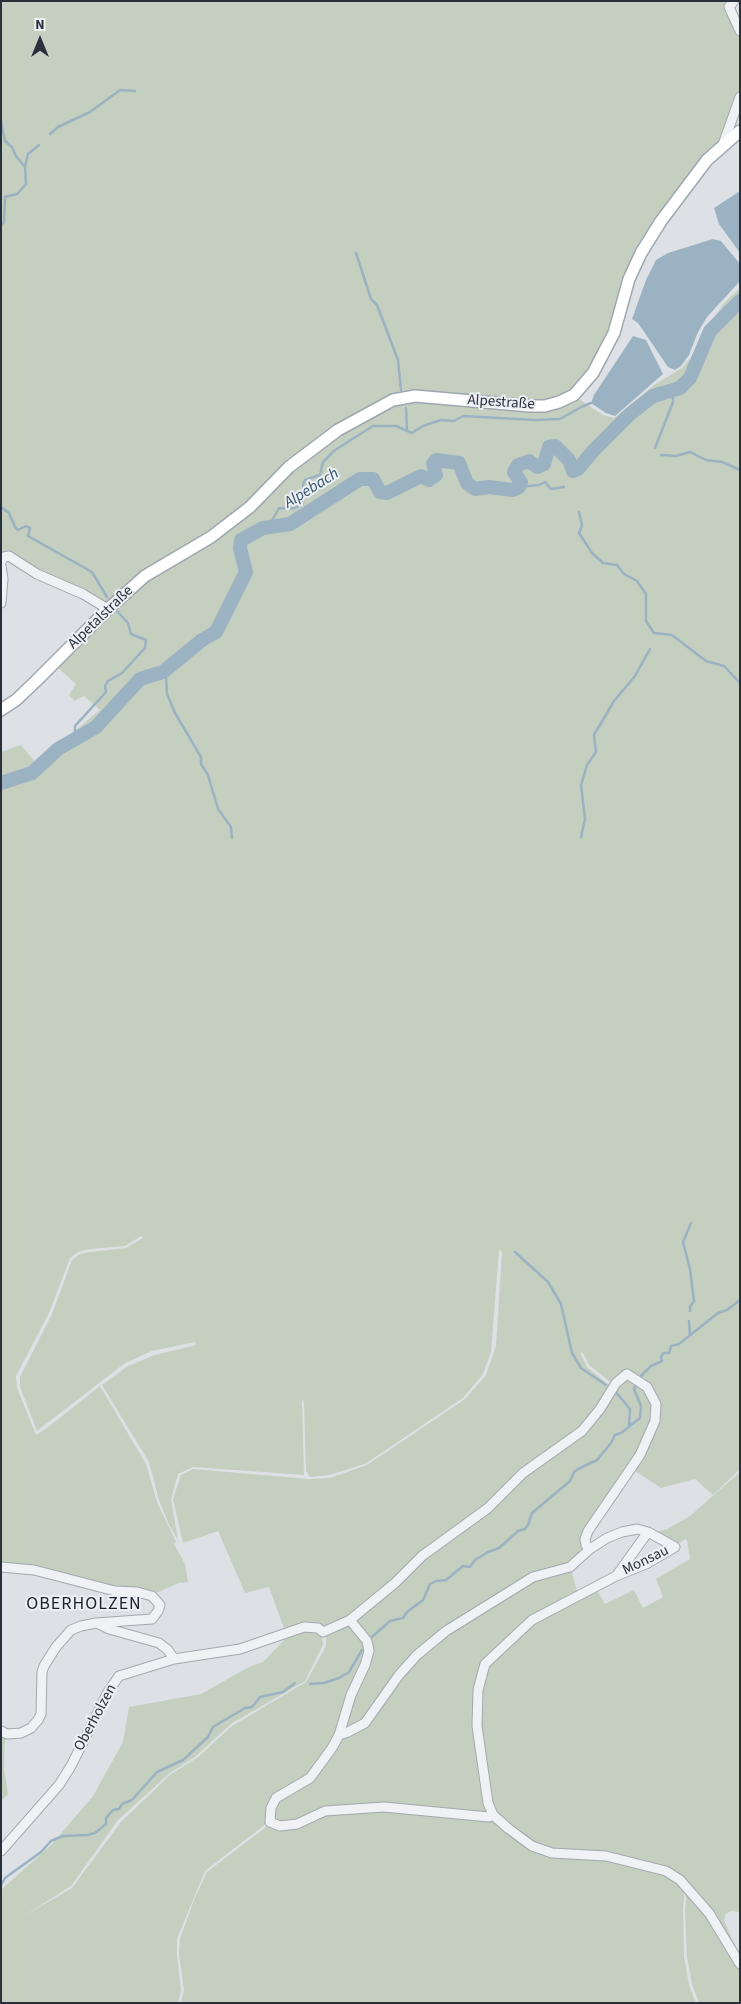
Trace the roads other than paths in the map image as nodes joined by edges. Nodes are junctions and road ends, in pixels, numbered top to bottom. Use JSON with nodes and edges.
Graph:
{"nodes":[{"id":1,"x":734,"y":1,"type":"edge"},
{"id":2,"x":740,"y":31,"type":"edge"},
{"id":3,"x":740,"y":98,"type":"edge"},
{"id":4,"x":740,"y":131,"type":"edge"},
{"id":5,"x":722,"y":147,"type":"junction"},
{"id":6,"x":211,"y":537,"type":"joint"},
{"id":7,"x":1,"y":562,"type":"edge"},
{"id":8,"x":1,"y":566,"type":"edge"},
{"id":9,"x":1,"y":603,"type":"edge"},
{"id":10,"x":108,"y":609,"type":"junction"},
{"id":11,"x":1,"y":710,"type":"edge"},
{"id":12,"x":648,"y":1532,"type":"junction"},
{"id":13,"x":588,"y":1547,"type":"junction"},
{"id":14,"x":1,"y":1567,"type":"edge"},
{"id":15,"x":616,"y":1576,"type":"junction"},
{"id":16,"x":350,"y":1620,"type":"junction"},
{"id":17,"x":96,"y":1623,"type":"junction"},
{"id":18,"x":174,"y":1659,"type":"junction"},
{"id":19,"x":1,"y":1731,"type":"edge"},
{"id":20,"x":339,"y":1734,"type":"junction"},
{"id":21,"x":493,"y":1815,"type":"junction"},
{"id":22,"x":1,"y":1851,"type":"edge"},
{"id":23,"x":740,"y":1964,"type":"edge"}],
"edges":[{"from":1,"to":2,"type":"street"},
{"from":3,"to":5,"type":"street"},
{"from":4,"to":5,"type":"main road","name":"Alpestraße"},
{"from":5,"to":6,"type":"main road","name":"Alpestraße"},
{"from":6,"to":10,"type":"main road","name":"Alpetalstraße"},
{"from":7,"to":10,"type":"street"},
{"from":8,"to":9,"type":"street"},
{"from":10,"to":11,"type":"main road","name":"Alpetalstraße"},
{"from":12,"to":13,"type":"street","name":"Monsau"},
{"from":12,"to":15,"type":"street","name":"Monsau"},
{"from":12,"to":15,"type":"street","name":"Monsau"},
{"from":13,"to":16,"type":"street"},
{"from":13,"to":20,"type":"street","name":"Monsau"},
{"from":14,"to":17,"type":"street"},
{"from":15,"to":21,"type":"street","name":"Monsau"},
{"from":16,"to":18,"type":"street","name":"Oberholzen"},
{"from":16,"to":20,"type":"street"},
{"from":17,"to":18,"type":"street"},
{"from":17,"to":19,"type":"street"},
{"from":18,"to":22,"type":"street","name":"Oberholzen"},
{"from":20,"to":21,"type":"street"},
{"from":21,"to":23,"type":"street"}]}
